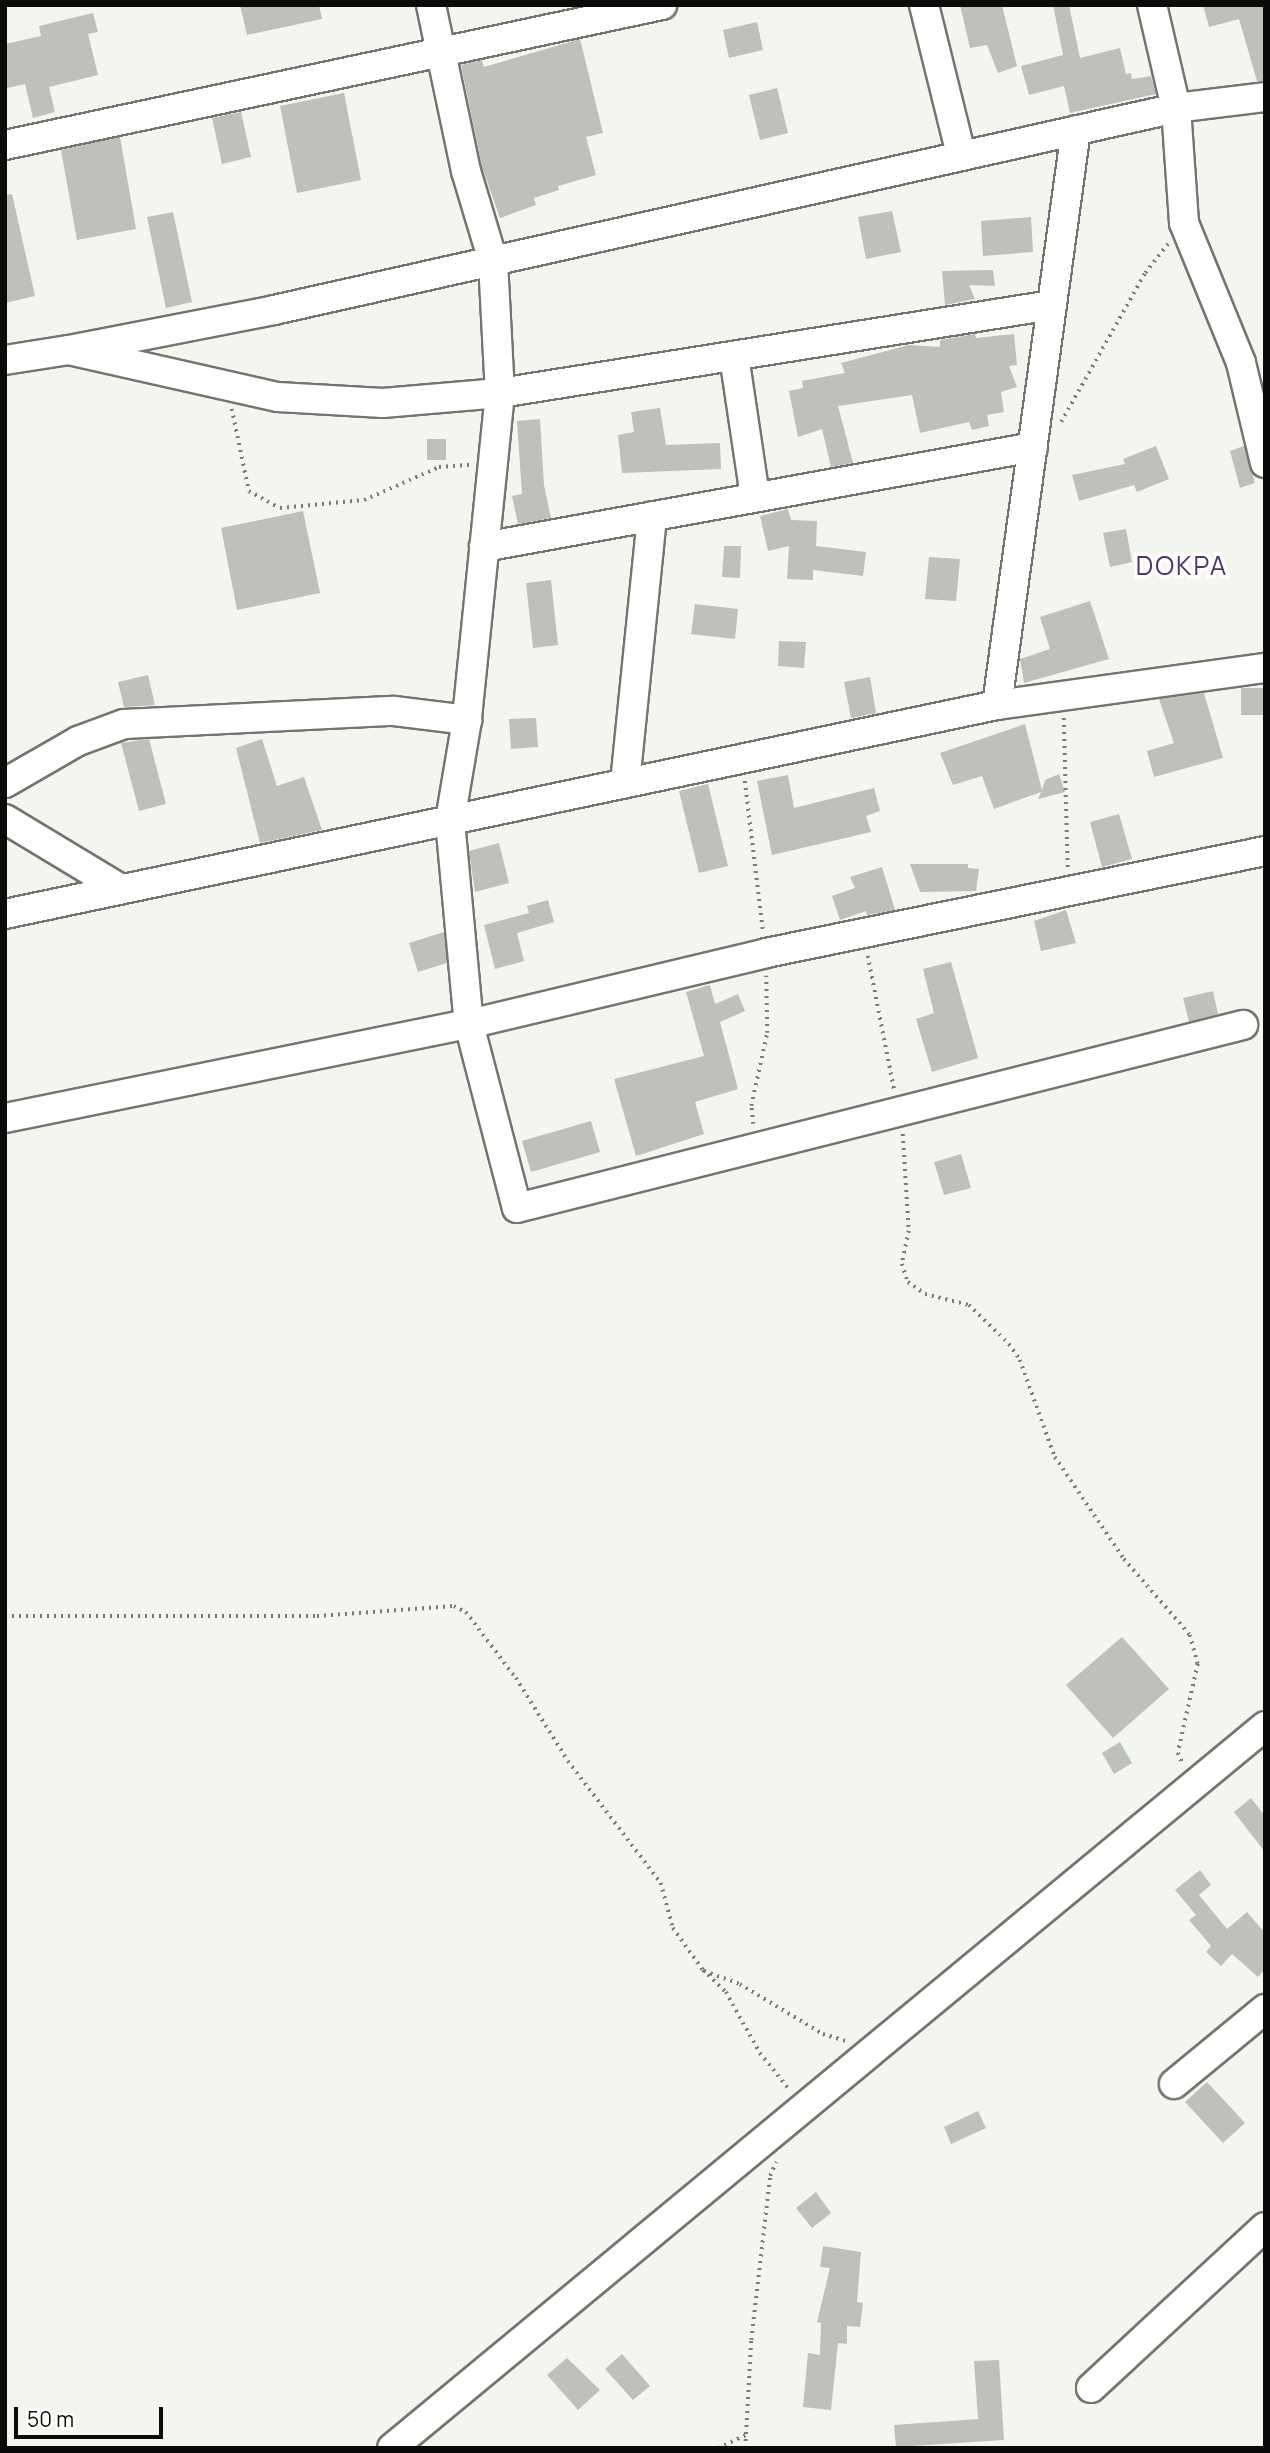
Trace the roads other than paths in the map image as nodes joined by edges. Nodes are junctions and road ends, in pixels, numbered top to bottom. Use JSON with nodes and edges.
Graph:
{"nodes":[{"id":1,"x":430,"y":5,"type":"edge"},
{"id":2,"x":662,"y":5,"type":"edge"},
{"id":3,"x":924,"y":5,"type":"edge"},
{"id":4,"x":1152,"y":5,"type":"edge"},
{"id":5,"x":440,"y":52,"type":"junction"},
{"id":6,"x":1265,"y":97,"type":"edge"},
{"id":7,"x":1176,"y":108,"type":"junction"},
{"id":8,"x":1076,"y":130,"type":"junction"},
{"id":9,"x":5,"y":145,"type":"edge"},
{"id":10,"x":961,"y":155,"type":"junction"},
{"id":11,"x":493,"y":261,"type":"junction"},
{"id":12,"x":1052,"y":305,"type":"junction"},
{"id":13,"x":69,"y":350,"type":"junction"},
{"id":14,"x":734,"y":356,"type":"junction"},
{"id":15,"x":5,"y":360,"type":"edge"},
{"id":16,"x":500,"y":393,"type":"junction"},
{"id":17,"x":1033,"y":447,"type":"junction"},
{"id":18,"x":1265,"y":463,"type":"edge"},
{"id":19,"x":755,"y":497,"type":"junction"},
{"id":20,"x":652,"y":516,"type":"junction"},
{"id":21,"x":484,"y":547,"type":"junction"},
{"id":22,"x":1265,"y":668,"type":"edge"},
{"id":23,"x":997,"y":705,"type":"junction"},
{"id":24,"x":467,"y":720,"type":"junction"},
{"id":25,"x":5,"y":783,"type":"edge"},
{"id":26,"x":625,"y":783,"type":"junction"},
{"id":27,"x":5,"y":819,"type":"edge"},
{"id":28,"x":450,"y":821,"type":"junction"},
{"id":29,"x":1265,"y":851,"type":"edge"},
{"id":30,"x":121,"y":890,"type":"junction"},
{"id":31,"x":5,"y":914,"type":"edge"},
{"id":32,"x":469,"y":1024,"type":"junction"},
{"id":33,"x":1243,"y":1025,"type":"dead end"},
{"id":34,"x":5,"y":1118,"type":"edge"},
{"id":35,"x":1265,"y":1726,"type":"edge"},
{"id":36,"x":1265,"y":2010,"type":"edge"},
{"id":37,"x":1174,"y":2084,"type":"dead end"},
{"id":38,"x":1265,"y":2227,"type":"edge"},
{"id":39,"x":1091,"y":2388,"type":"dead end"},
{"id":40,"x":392,"y":2448,"type":"edge"}],
"edges":[{"from":1,"to":5,"type":"street"},
{"from":2,"to":5,"type":"street"},
{"from":3,"to":10,"type":"street"},
{"from":4,"to":7,"type":"street"},
{"from":5,"to":9,"type":"street"},
{"from":5,"to":11,"type":"street"},
{"from":6,"to":7,"type":"street"},
{"from":7,"to":8,"type":"street"},
{"from":7,"to":18,"type":"street"},
{"from":8,"to":10,"type":"street"},
{"from":8,"to":12,"type":"street"},
{"from":10,"to":11,"type":"street"},
{"from":11,"to":13,"type":"street"},
{"from":11,"to":16,"type":"street"},
{"from":12,"to":14,"type":"street"},
{"from":12,"to":17,"type":"street"},
{"from":13,"to":15,"type":"street"},
{"from":13,"to":16,"type":"street"},
{"from":14,"to":16,"type":"street"},
{"from":14,"to":19,"type":"street"},
{"from":16,"to":21,"type":"street"},
{"from":17,"to":19,"type":"street"},
{"from":17,"to":23,"type":"street"},
{"from":19,"to":20,"type":"street"},
{"from":20,"to":21,"type":"street"},
{"from":20,"to":26,"type":"street"},
{"from":21,"to":24,"type":"street"},
{"from":22,"to":23,"type":"street"},
{"from":23,"to":26,"type":"street"},
{"from":24,"to":25,"type":"street"},
{"from":24,"to":28,"type":"street"},
{"from":26,"to":28,"type":"street"},
{"from":27,"to":30,"type":"street"},
{"from":28,"to":30,"type":"street"},
{"from":28,"to":32,"type":"street"},
{"from":29,"to":32,"type":"street"},
{"from":30,"to":31,"type":"street"},
{"from":32,"to":33,"type":"street"},
{"from":32,"to":34,"type":"street"},
{"from":35,"to":40,"type":"street"},
{"from":36,"to":37,"type":"street"},
{"from":38,"to":39,"type":"street"}]}
